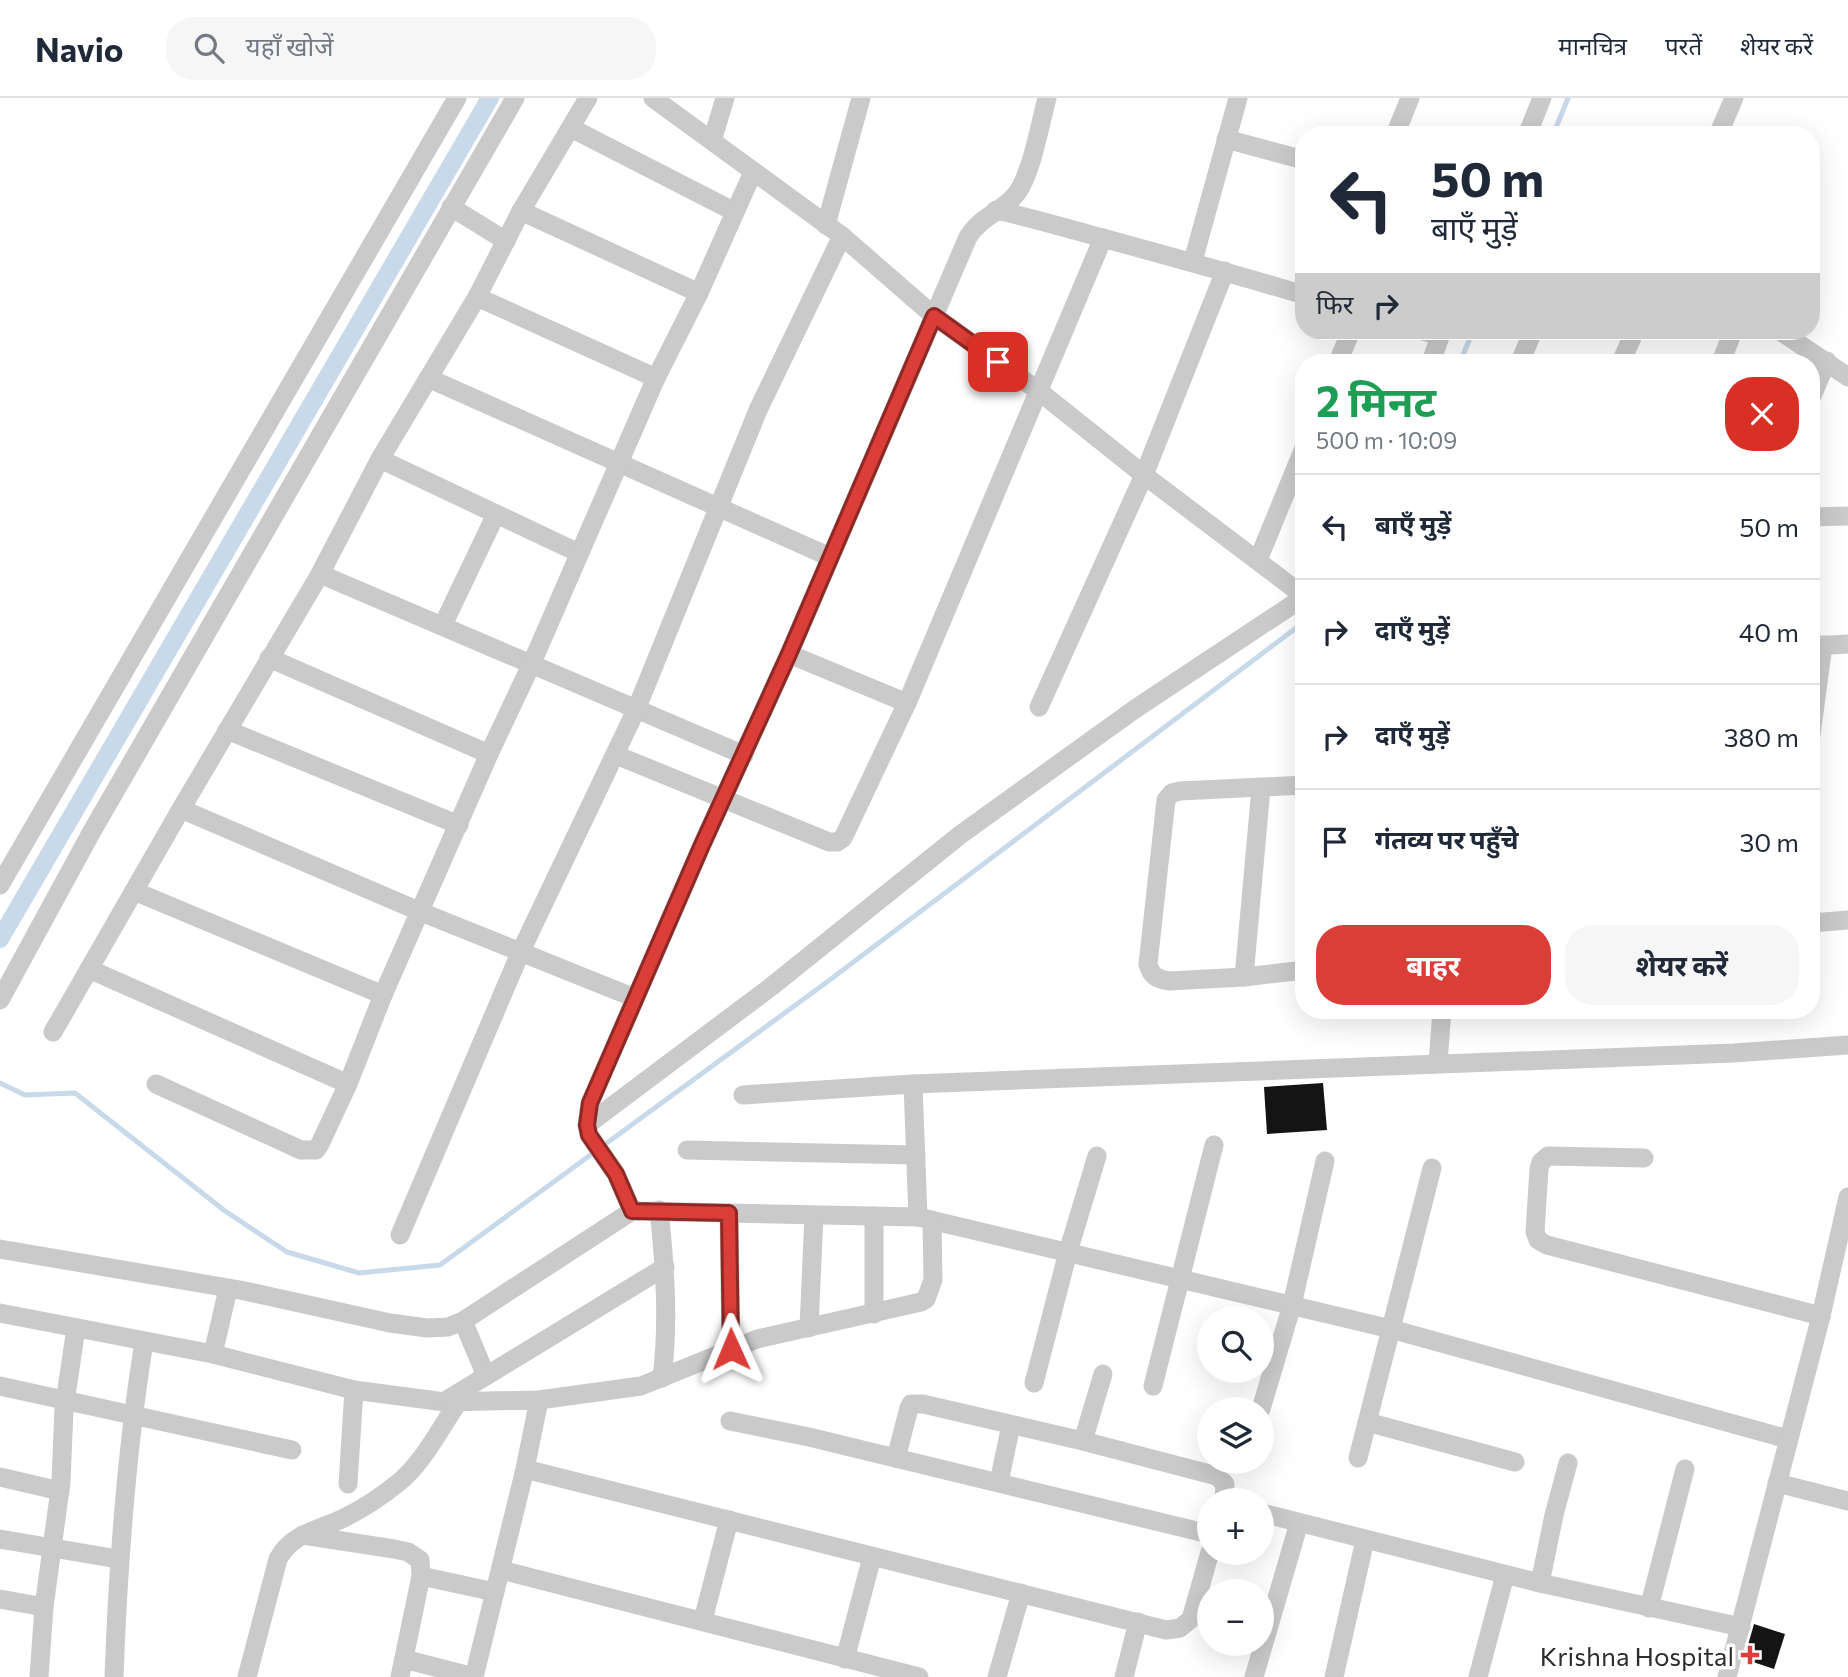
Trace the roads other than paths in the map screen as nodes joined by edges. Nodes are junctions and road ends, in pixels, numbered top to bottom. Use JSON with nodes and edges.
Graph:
{"nodes":[{"id":1,"x":457,"y":98,"type":"edge"},
{"id":2,"x":515,"y":98,"type":"edge"},
{"id":3,"x":588,"y":98,"type":"edge"},
{"id":4,"x":653,"y":98,"type":"edge"},
{"id":5,"x":725,"y":98,"type":"edge"},
{"id":6,"x":861,"y":98,"type":"edge"},
{"id":7,"x":1047,"y":98,"type":"edge"},
{"id":8,"x":1237,"y":98,"type":"edge"},
{"id":9,"x":1410,"y":98,"type":"edge"},
{"id":10,"x":1542,"y":98,"type":"edge"},
{"id":11,"x":1734,"y":98,"type":"edge"},
{"id":12,"x":1399,"y":126,"type":"edge"},
{"id":13,"x":1531,"y":126,"type":"edge"},
{"id":14,"x":1722,"y":126,"type":"edge"},
{"id":15,"x":570,"y":128,"type":"junction"},
{"id":16,"x":1226,"y":139,"type":"junction"},
{"id":17,"x":712,"y":141,"type":"junction"},
{"id":18,"x":1295,"y":158,"type":"edge"},
{"id":19,"x":753,"y":172,"type":"junction"},
{"id":20,"x":451,"y":207,"type":"junction"},
{"id":21,"x":996,"y":210,"type":"junction"},
{"id":22,"x":522,"y":211,"type":"junction"},
{"id":23,"x":735,"y":212,"type":"junction"},
{"id":24,"x":834,"y":230,"type":"junction"},
{"id":25,"x":1103,"y":239,"type":"junction"},
{"id":26,"x":506,"y":241,"type":"junction"},
{"id":27,"x":1193,"y":261,"type":"junction"},
{"id":28,"x":1225,"y":271,"type":"junction"},
{"id":29,"x":699,"y":293,"type":"junction"},
{"id":30,"x":1295,"y":293,"type":"edge"},
{"id":31,"x":477,"y":297,"type":"junction"},
{"id":32,"x":934,"y":316,"type":"junction"},
{"id":33,"x":1794,"y":340,"type":"edge"},
{"id":34,"x":1816,"y":354,"type":"edge"},
{"id":35,"x":1820,"y":357,"type":"edge"},
{"id":36,"x":1827,"y":361,"type":"junction"},
{"id":37,"x":1820,"y":377,"type":"edge"},
{"id":38,"x":1848,"y":377,"type":"edge"},
{"id":39,"x":428,"y":378,"type":"junction"},
{"id":40,"x":656,"y":378,"type":"junction"},
{"id":41,"x":1040,"y":392,"type":"junction"},
{"id":42,"x":380,"y":459,"type":"junction"},
{"id":43,"x":621,"y":464,"type":"junction"},
{"id":44,"x":1295,"y":470,"type":"edge"},
{"id":45,"x":1144,"y":475,"type":"junction"},
{"id":46,"x":719,"y":506,"type":"junction"},
{"id":47,"x":496,"y":513,"type":"junction"},
{"id":48,"x":1848,"y":516,"type":"edge"},
{"id":49,"x":1820,"y":517,"type":"edge"},
{"id":50,"x":579,"y":553,"type":"junction"},
{"id":51,"x":830,"y":557,"type":"junction"},
{"id":52,"x":1258,"y":561,"type":"junction"},
{"id":53,"x":320,"y":574,"type":"junction"},
{"id":54,"x":1295,"y":590,"type":"edge"},
{"id":55,"x":1295,"y":603,"type":"edge"},
{"id":56,"x":443,"y":625,"type":"junction"},
{"id":57,"x":1848,"y":644,"type":"edge"},
{"id":58,"x":1820,"y":645,"type":"edge"},
{"id":59,"x":789,"y":654,"type":"junction"},
{"id":60,"x":269,"y":658,"type":"junction"},
{"id":61,"x":531,"y":665,"type":"junction"},
{"id":62,"x":907,"y":703,"type":"junction"},
{"id":63,"x":1039,"y":707,"type":"dead end"},
{"id":64,"x":636,"y":710,"type":"junction"},
{"id":65,"x":227,"y":730,"type":"junction"},
{"id":66,"x":489,"y":754,"type":"junction"},
{"id":67,"x":616,"y":755,"type":"junction"},
{"id":68,"x":744,"y":755,"type":"junction"},
{"id":69,"x":1295,"y":786,"type":"edge"},
{"id":70,"x":1261,"y":788,"type":"junction"},
{"id":71,"x":724,"y":800,"type":"junction"},
{"id":72,"x":181,"y":809,"type":"junction"},
{"id":73,"x":459,"y":825,"type":"junction"},
{"id":74,"x":0,"y":886,"type":"edge"},
{"id":75,"x":134,"y":891,"type":"junction"},
{"id":76,"x":421,"y":912,"type":"junction"},
{"id":77,"x":1848,"y":920,"type":"edge"},
{"id":78,"x":1820,"y":922,"type":"edge"},
{"id":79,"x":521,"y":951,"type":"junction"},
{"id":80,"x":89,"y":970,"type":"junction"},
{"id":81,"x":1295,"y":971,"type":"edge"},
{"id":82,"x":1244,"y":977,"type":"junction"},
{"id":83,"x":383,"y":995,"type":"junction"},
{"id":84,"x":635,"y":998,"type":"junction"},
{"id":85,"x":0,"y":1000,"type":"edge"},
{"id":86,"x":1440,"y":1019,"type":"edge"},
{"id":87,"x":53,"y":1032,"type":"dead end"},
{"id":88,"x":1848,"y":1045,"type":"edge"},
{"id":89,"x":1438,"y":1063,"type":"junction"},
{"id":90,"x":156,"y":1084,"type":"dead end"},
{"id":91,"x":348,"y":1084,"type":"junction"},
{"id":92,"x":913,"y":1084,"type":"junction"},
{"id":93,"x":743,"y":1095,"type":"dead end"},
{"id":94,"x":588,"y":1130,"type":"junction"},
{"id":95,"x":1214,"y":1145,"type":"dead end"},
{"id":96,"x":687,"y":1150,"type":"dead end"},
{"id":97,"x":916,"y":1155,"type":"junction"},
{"id":98,"x":1097,"y":1156,"type":"dead end"},
{"id":99,"x":1644,"y":1158,"type":"dead end"},
{"id":100,"x":1325,"y":1161,"type":"dead end"},
{"id":101,"x":1432,"y":1168,"type":"dead end"},
{"id":102,"x":1848,"y":1197,"type":"edge"},
{"id":103,"x":659,"y":1210,"type":"junction"},
{"id":104,"x":632,"y":1211,"type":"junction"},
{"id":105,"x":729,"y":1213,"type":"junction"},
{"id":106,"x":814,"y":1215,"type":"junction"},
{"id":107,"x":874,"y":1216,"type":"junction"},
{"id":108,"x":925,"y":1218,"type":"junction"},
{"id":109,"x":1844,"y":1230,"type":"edge"},
{"id":110,"x":400,"y":1235,"type":"dead end"},
{"id":111,"x":0,"y":1249,"type":"edge"},
{"id":112,"x":1068,"y":1252,"type":"junction"},
{"id":113,"x":665,"y":1266,"type":"junction"},
{"id":114,"x":1182,"y":1279,"type":"junction"},
{"id":115,"x":228,"y":1289,"type":"junction"},
{"id":116,"x":1292,"y":1305,"type":"junction"},
{"id":117,"x":0,"y":1313,"type":"edge"},
{"id":118,"x":874,"y":1314,"type":"junction"},
{"id":119,"x":1821,"y":1316,"type":"junction"},
{"id":120,"x":463,"y":1321,"type":"junction"},
{"id":121,"x":76,"y":1328,"type":"junction"},
{"id":122,"x":809,"y":1328,"type":"junction"},
{"id":123,"x":1391,"y":1329,"type":"junction"},
{"id":124,"x":144,"y":1342,"type":"junction"},
{"id":125,"x":731,"y":1349,"type":"junction"},
{"id":126,"x":213,"y":1354,"type":"junction"},
{"id":127,"x":1103,"y":1374,"type":"dead end"},
{"id":128,"x":486,"y":1376,"type":"junction"},
{"id":129,"x":662,"y":1378,"type":"junction"},
{"id":130,"x":1034,"y":1383,"type":"dead end"},
{"id":131,"x":0,"y":1386,"type":"edge"},
{"id":132,"x":1153,"y":1386,"type":"dead end"},
{"id":133,"x":354,"y":1391,"type":"junction"},
{"id":134,"x":1265,"y":1397,"type":"edge"},
{"id":135,"x":65,"y":1399,"type":"junction"},
{"id":136,"x":539,"y":1400,"type":"junction"},
{"id":137,"x":452,"y":1401,"type":"junction"},
{"id":138,"x":132,"y":1415,"type":"junction"},
{"id":139,"x":730,"y":1420,"type":"dead end"},
{"id":140,"x":1367,"y":1422,"type":"junction"},
{"id":141,"x":1011,"y":1425,"type":"junction"},
{"id":142,"x":1788,"y":1439,"type":"junction"},
{"id":143,"x":1083,"y":1441,"type":"junction"},
{"id":144,"x":292,"y":1450,"type":"dead end"},
{"id":145,"x":896,"y":1458,"type":"junction"},
{"id":146,"x":1358,"y":1458,"type":"dead end"},
{"id":147,"x":1515,"y":1462,"type":"dead end"},
{"id":148,"x":1568,"y":1463,"type":"dead end"},
{"id":149,"x":525,"y":1469,"type":"junction"},
{"id":150,"x":1685,"y":1469,"type":"dead end"},
{"id":151,"x":0,"y":1477,"type":"edge"},
{"id":152,"x":999,"y":1482,"type":"junction"},
{"id":153,"x":1777,"y":1483,"type":"junction"},
{"id":154,"x":348,"y":1484,"type":"dead end"},
{"id":155,"x":1225,"y":1488,"type":"edge"},
{"id":156,"x":60,"y":1491,"type":"junction"},
{"id":157,"x":1848,"y":1501,"type":"edge"},
{"id":158,"x":1274,"y":1516,"type":"edge"},
{"id":159,"x":729,"y":1520,"type":"junction"},
{"id":160,"x":1299,"y":1523,"type":"junction"},
{"id":161,"x":1197,"y":1531,"type":"edge"},
{"id":162,"x":302,"y":1535,"type":"junction"},
{"id":163,"x":0,"y":1539,"type":"edge"},
{"id":164,"x":1365,"y":1540,"type":"junction"},
{"id":165,"x":52,"y":1549,"type":"junction"},
{"id":166,"x":872,"y":1557,"type":"junction"},
{"id":167,"x":118,"y":1559,"type":"junction"},
{"id":168,"x":1206,"y":1565,"type":"edge"},
{"id":169,"x":500,"y":1570,"type":"junction"},
{"id":170,"x":1505,"y":1575,"type":"junction"},
{"id":171,"x":421,"y":1576,"type":"junction"},
{"id":172,"x":1540,"y":1583,"type":"junction"},
{"id":173,"x":495,"y":1592,"type":"junction"},
{"id":174,"x":1021,"y":1593,"type":"junction"},
{"id":175,"x":0,"y":1600,"type":"edge"},
{"id":176,"x":44,"y":1607,"type":"junction"},
{"id":177,"x":1649,"y":1608,"type":"junction"},
{"id":178,"x":703,"y":1620,"type":"junction"},
{"id":179,"x":1138,"y":1622,"type":"junction"},
{"id":180,"x":1741,"y":1627,"type":"junction"},
{"id":181,"x":845,"y":1658,"type":"junction"},
{"id":182,"x":402,"y":1668,"type":"edge"},
{"id":183,"x":919,"y":1676,"type":"edge"},
{"id":184,"x":1733,"y":1676,"type":"edge"},
{"id":185,"x":39,"y":1677,"type":"edge"},
{"id":186,"x":114,"y":1677,"type":"edge"},
{"id":187,"x":247,"y":1677,"type":"edge"},
{"id":188,"x":474,"y":1677,"type":"edge"},
{"id":189,"x":997,"y":1677,"type":"edge"},
{"id":190,"x":1124,"y":1677,"type":"edge"},
{"id":191,"x":1254,"y":1677,"type":"edge"},
{"id":192,"x":1334,"y":1677,"type":"edge"},
{"id":193,"x":1478,"y":1677,"type":"edge"}],
"edges":[{"from":1,"to":74,"type":"street"},
{"from":2,"to":20,"type":"street"},
{"from":3,"to":15,"type":"street"},
{"from":4,"to":17,"type":"street"},
{"from":5,"to":17,"type":"street"},
{"from":6,"to":24,"type":"street"},
{"from":7,"to":21,"type":"street"},
{"from":8,"to":16,"type":"street"},
{"from":9,"to":12,"type":"street"},
{"from":10,"to":13,"type":"street"},
{"from":11,"to":14,"type":"street"},
{"from":15,"to":22,"type":"street"},
{"from":15,"to":23,"type":"street"},
{"from":16,"to":18,"type":"street"},
{"from":16,"to":27,"type":"street"},
{"from":17,"to":19,"type":"street"},
{"from":19,"to":23,"type":"street"},
{"from":19,"to":24,"type":"street"},
{"from":20,"to":26,"type":"street"},
{"from":20,"to":85,"type":"street"},
{"from":21,"to":25,"type":"street"},
{"from":21,"to":32,"type":"street"},
{"from":22,"to":26,"type":"street"},
{"from":22,"to":29,"type":"street"},
{"from":23,"to":29,"type":"street"},
{"from":24,"to":32,"type":"street"},
{"from":24,"to":46,"type":"street"},
{"from":25,"to":27,"type":"street"},
{"from":25,"to":41,"type":"street"},
{"from":26,"to":31,"type":"street"},
{"from":27,"to":28,"type":"street"},
{"from":28,"to":30,"type":"street"},
{"from":28,"to":45,"type":"street"},
{"from":29,"to":40,"type":"street"},
{"from":31,"to":39,"type":"street"},
{"from":31,"to":40,"type":"street"},
{"from":32,"to":41,"type":"street"},
{"from":32,"to":51,"type":"street"},
{"from":33,"to":34,"type":"street"},
{"from":35,"to":36,"type":"street"},
{"from":36,"to":37,"type":"street"},
{"from":36,"to":38,"type":"street"},
{"from":39,"to":42,"type":"street"},
{"from":39,"to":43,"type":"street"},
{"from":40,"to":43,"type":"street"},
{"from":41,"to":45,"type":"street"},
{"from":41,"to":62,"type":"street"},
{"from":42,"to":47,"type":"street"},
{"from":42,"to":53,"type":"street"},
{"from":43,"to":46,"type":"street"},
{"from":43,"to":50,"type":"street"},
{"from":44,"to":52,"type":"street"},
{"from":45,"to":52,"type":"street"},
{"from":45,"to":63,"type":"street"},
{"from":46,"to":51,"type":"street"},
{"from":46,"to":64,"type":"street"},
{"from":47,"to":50,"type":"street"},
{"from":47,"to":56,"type":"street"},
{"from":48,"to":49,"type":"street"},
{"from":50,"to":61,"type":"street"},
{"from":51,"to":59,"type":"street"},
{"from":52,"to":54,"type":"street"},
{"from":53,"to":56,"type":"street"},
{"from":53,"to":60,"type":"street"},
{"from":55,"to":94,"type":"street"},
{"from":56,"to":61,"type":"street"},
{"from":57,"to":58,"type":"street"},
{"from":59,"to":62,"type":"street"},
{"from":59,"to":68,"type":"street"},
{"from":60,"to":65,"type":"street"},
{"from":60,"to":66,"type":"street"},
{"from":61,"to":64,"type":"street"},
{"from":61,"to":66,"type":"street"},
{"from":62,"to":71,"type":"street"},
{"from":64,"to":67,"type":"street"},
{"from":64,"to":68,"type":"street"},
{"from":65,"to":72,"type":"street"},
{"from":65,"to":73,"type":"street"},
{"from":66,"to":73,"type":"street"},
{"from":67,"to":71,"type":"street"},
{"from":67,"to":79,"type":"street"},
{"from":68,"to":71,"type":"street"},
{"from":69,"to":70,"type":"street"},
{"from":70,"to":82,"type":"street"},
{"from":70,"to":82,"type":"street"},
{"from":71,"to":84,"type":"street"},
{"from":72,"to":75,"type":"street"},
{"from":72,"to":76,"type":"street"},
{"from":73,"to":76,"type":"street"},
{"from":75,"to":80,"type":"street"},
{"from":75,"to":83,"type":"street"},
{"from":76,"to":79,"type":"street"},
{"from":76,"to":83,"type":"street"},
{"from":77,"to":78,"type":"street"},
{"from":79,"to":84,"type":"street"},
{"from":79,"to":110,"type":"street"},
{"from":80,"to":87,"type":"street"},
{"from":80,"to":91,"type":"street"},
{"from":81,"to":82,"type":"street"},
{"from":83,"to":91,"type":"street"},
{"from":84,"to":94,"type":"street"},
{"from":86,"to":89,"type":"street"},
{"from":88,"to":89,"type":"street"},
{"from":89,"to":92,"type":"street"},
{"from":90,"to":91,"type":"street"},
{"from":92,"to":93,"type":"street"},
{"from":92,"to":97,"type":"street"},
{"from":94,"to":104,"type":"street"},
{"from":95,"to":114,"type":"street"},
{"from":96,"to":97,"type":"street"},
{"from":97,"to":108,"type":"street"},
{"from":98,"to":112,"type":"street"},
{"from":99,"to":119,"type":"street"},
{"from":100,"to":116,"type":"street"},
{"from":101,"to":123,"type":"street"},
{"from":102,"to":109,"type":"street"},
{"from":103,"to":104,"type":"street"},
{"from":103,"to":105,"type":"street"},
{"from":103,"to":113,"type":"street"},
{"from":104,"to":120,"type":"street"},
{"from":105,"to":106,"type":"street"},
{"from":105,"to":125,"type":"street"},
{"from":106,"to":107,"type":"street"},
{"from":106,"to":122,"type":"street"},
{"from":107,"to":108,"type":"street"},
{"from":107,"to":118,"type":"street"},
{"from":108,"to":112,"type":"street"},
{"from":108,"to":118,"type":"street"},
{"from":109,"to":119,"type":"street"},
{"from":111,"to":115,"type":"street"},
{"from":112,"to":114,"type":"street"},
{"from":112,"to":130,"type":"street"},
{"from":113,"to":128,"type":"street"},
{"from":113,"to":129,"type":"street"},
{"from":114,"to":116,"type":"street"},
{"from":114,"to":132,"type":"street"},
{"from":115,"to":120,"type":"street"},
{"from":115,"to":126,"type":"street"},
{"from":116,"to":123,"type":"street"},
{"from":116,"to":134,"type":"street"},
{"from":117,"to":121,"type":"street"},
{"from":118,"to":122,"type":"street"},
{"from":119,"to":142,"type":"street"},
{"from":120,"to":128,"type":"street"},
{"from":121,"to":124,"type":"street"},
{"from":121,"to":135,"type":"street"},
{"from":122,"to":125,"type":"street"},
{"from":123,"to":140,"type":"street"},
{"from":123,"to":142,"type":"street"},
{"from":124,"to":126,"type":"street"},
{"from":124,"to":138,"type":"street"},
{"from":125,"to":129,"type":"street"},
{"from":126,"to":133,"type":"street"},
{"from":127,"to":143,"type":"street"},
{"from":128,"to":137,"type":"street"},
{"from":129,"to":136,"type":"street"},
{"from":131,"to":135,"type":"street"},
{"from":133,"to":137,"type":"street"},
{"from":133,"to":154,"type":"street"},
{"from":135,"to":138,"type":"street"},
{"from":135,"to":156,"type":"street"},
{"from":136,"to":137,"type":"street"},
{"from":136,"to":149,"type":"street"},
{"from":137,"to":162,"type":"street"},
{"from":138,"to":144,"type":"street"},
{"from":138,"to":167,"type":"street"},
{"from":139,"to":145,"type":"street"},
{"from":140,"to":146,"type":"street"},
{"from":140,"to":147,"type":"street"},
{"from":141,"to":143,"type":"street"},
{"from":141,"to":145,"type":"street"},
{"from":141,"to":152,"type":"street"},
{"from":142,"to":153,"type":"street"},
{"from":143,"to":155,"type":"street"},
{"from":145,"to":152,"type":"street"},
{"from":148,"to":172,"type":"street"},
{"from":149,"to":159,"type":"street"},
{"from":149,"to":169,"type":"street"},
{"from":150,"to":177,"type":"street"},
{"from":151,"to":156,"type":"street"},
{"from":152,"to":161,"type":"street"},
{"from":153,"to":157,"type":"street"},
{"from":153,"to":180,"type":"street"},
{"from":156,"to":165,"type":"street"},
{"from":158,"to":160,"type":"street"},
{"from":159,"to":166,"type":"street"},
{"from":159,"to":178,"type":"street"},
{"from":160,"to":164,"type":"street"},
{"from":160,"to":191,"type":"street"},
{"from":162,"to":171,"type":"street"},
{"from":162,"to":187,"type":"street"},
{"from":163,"to":165,"type":"street"},
{"from":164,"to":170,"type":"street"},
{"from":164,"to":192,"type":"street"},
{"from":165,"to":167,"type":"street"},
{"from":165,"to":176,"type":"street"},
{"from":166,"to":174,"type":"street"},
{"from":166,"to":181,"type":"street"},
{"from":167,"to":186,"type":"street"},
{"from":168,"to":179,"type":"street"},
{"from":169,"to":173,"type":"street"},
{"from":169,"to":178,"type":"street"},
{"from":170,"to":172,"type":"street"},
{"from":170,"to":193,"type":"street"},
{"from":171,"to":173,"type":"street"},
{"from":171,"to":182,"type":"street"},
{"from":172,"to":177,"type":"street"},
{"from":173,"to":188,"type":"street"},
{"from":174,"to":179,"type":"street"},
{"from":174,"to":189,"type":"street"},
{"from":175,"to":176,"type":"street"},
{"from":176,"to":185,"type":"street"},
{"from":177,"to":180,"type":"street"},
{"from":178,"to":181,"type":"street"},
{"from":179,"to":190,"type":"street"},
{"from":180,"to":184,"type":"street"},
{"from":181,"to":183,"type":"street"},
{"from":182,"to":188,"type":"street"}]}
